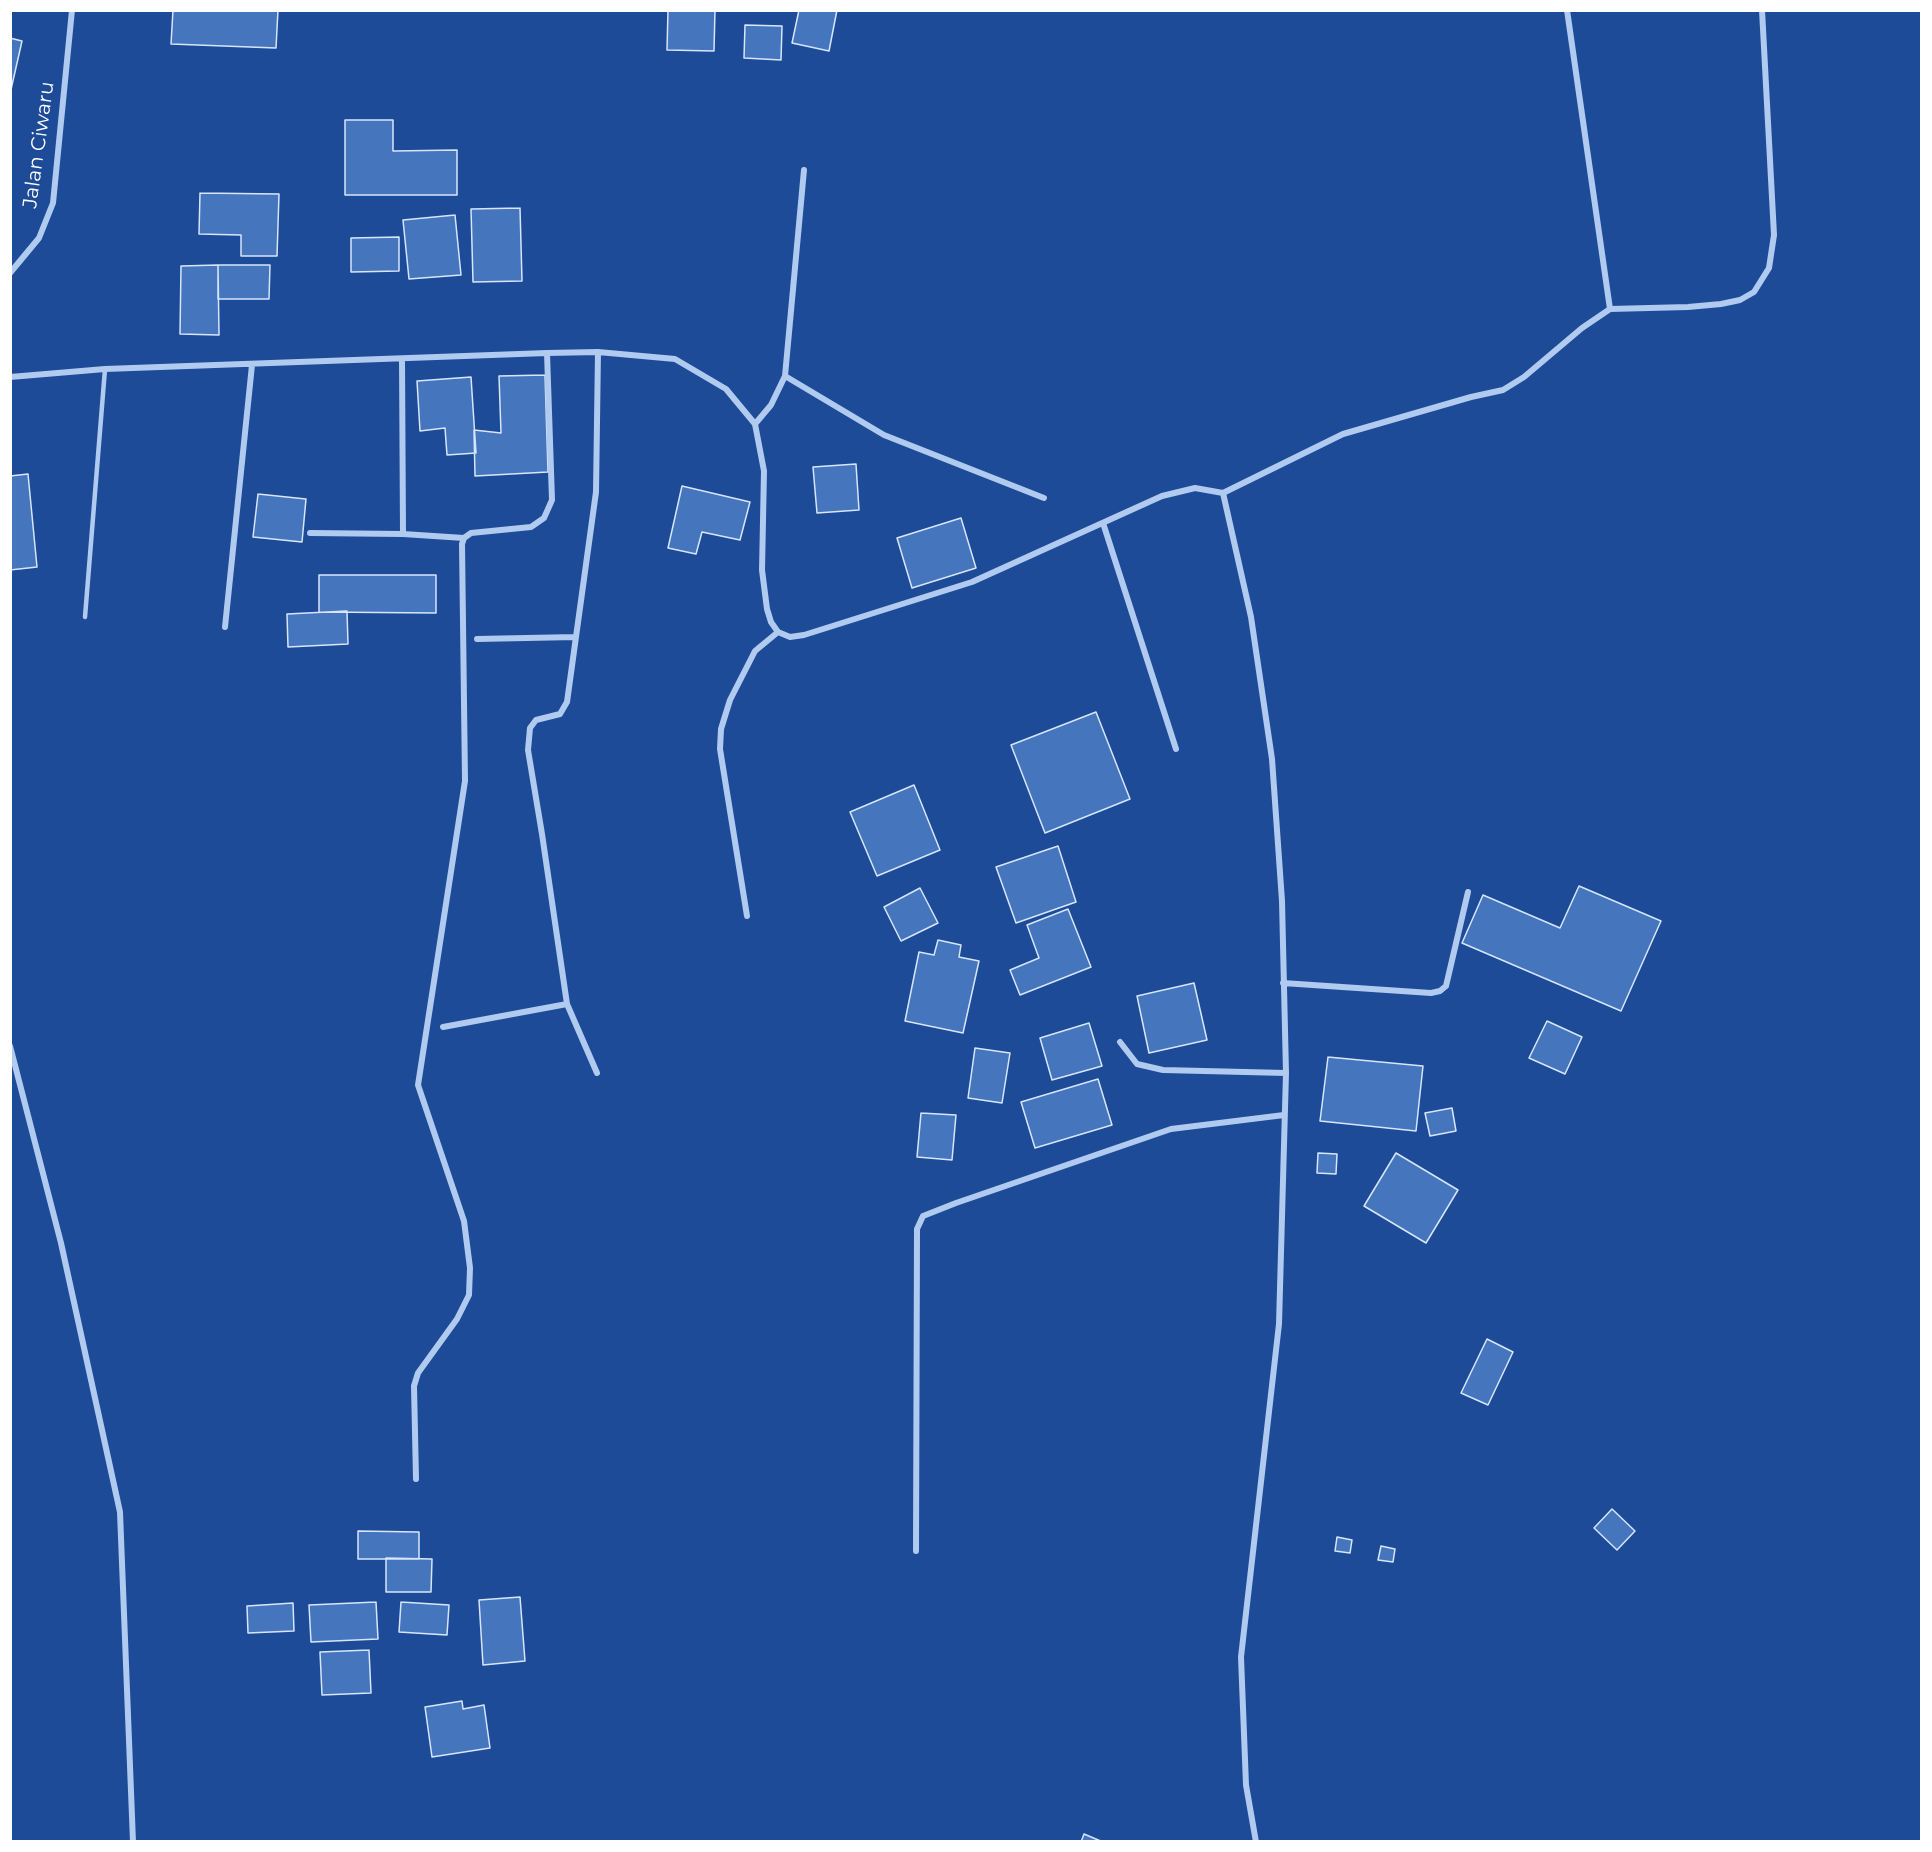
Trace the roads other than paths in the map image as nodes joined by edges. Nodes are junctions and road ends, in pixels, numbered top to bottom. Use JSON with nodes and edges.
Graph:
{"nodes":[{"id":1,"x":72,"y":10,"type":"edge"},
{"id":2,"x":1567,"y":10,"type":"edge"},
{"id":3,"x":1762,"y":10,"type":"edge"},
{"id":4,"x":804,"y":171,"type":"dead end"},
{"id":5,"x":10,"y":273,"type":"edge"},
{"id":6,"x":1610,"y":309,"type":"junction"},
{"id":7,"x":598,"y":352,"type":"junction"},
{"id":8,"x":547,"y":353,"type":"junction"},
{"id":9,"x":402,"y":359,"type":"junction"},
{"id":10,"x":252,"y":365,"type":"junction"},
{"id":11,"x":105,"y":369,"type":"junction"},
{"id":12,"x":785,"y":376,"type":"junction"},
{"id":13,"x":10,"y":377,"type":"edge"},
{"id":14,"x":755,"y":424,"type":"junction"},
{"id":15,"x":1223,"y":493,"type":"junction"},
{"id":16,"x":1044,"y":498,"type":"dead end"},
{"id":17,"x":1103,"y":524,"type":"junction"},
{"id":18,"x":310,"y":533,"type":"dead end"},
{"id":19,"x":403,"y":534,"type":"junction"},
{"id":20,"x":464,"y":538,"type":"junction"},
{"id":21,"x":85,"y":617,"type":"dead end"},
{"id":22,"x":225,"y":627,"type":"dead end"},
{"id":23,"x":778,"y":632,"type":"junction"},
{"id":24,"x":576,"y":637,"type":"junction"},
{"id":25,"x":477,"y":639,"type":"dead end"},
{"id":26,"x":1176,"y":749,"type":"dead end"},
{"id":27,"x":1468,"y":892,"type":"dead end"},
{"id":28,"x":747,"y":916,"type":"dead end"},
{"id":29,"x":1283,"y":983,"type":"junction"},
{"id":30,"x":567,"y":1004,"type":"junction"},
{"id":31,"x":443,"y":1027,"type":"dead end"},
{"id":32,"x":1120,"y":1042,"type":"dead end"},
{"id":33,"x":10,"y":1046,"type":"edge"},
{"id":34,"x":597,"y":1073,"type":"dead end"},
{"id":35,"x":1286,"y":1073,"type":"junction"},
{"id":36,"x":1284,"y":1115,"type":"junction"},
{"id":37,"x":416,"y":1479,"type":"dead end"},
{"id":38,"x":916,"y":1551,"type":"dead end"},
{"id":39,"x":133,"y":1842,"type":"edge"},
{"id":40,"x":1256,"y":1842,"type":"edge"}],
"edges":[{"from":1,"to":5,"type":"street","name":"Jalan Ciwaru"},
{"from":2,"to":6,"type":"street"},
{"from":3,"to":6,"type":"street"},
{"from":4,"to":12,"type":"street"},
{"from":6,"to":15,"type":"street"},
{"from":7,"to":8,"type":"street"},
{"from":7,"to":14,"type":"street"},
{"from":7,"to":24,"type":"street"},
{"from":8,"to":9,"type":"street"},
{"from":8,"to":20,"type":"street"},
{"from":9,"to":10,"type":"street"},
{"from":9,"to":19,"type":"street"},
{"from":10,"to":11,"type":"street"},
{"from":10,"to":22,"type":"street"},
{"from":11,"to":13,"type":"street"},
{"from":11,"to":21,"type":"lane"},
{"from":12,"to":14,"type":"street"},
{"from":12,"to":16,"type":"street"},
{"from":14,"to":23,"type":"street"},
{"from":15,"to":17,"type":"street"},
{"from":15,"to":29,"type":"street"},
{"from":17,"to":23,"type":"street"},
{"from":17,"to":26,"type":"street"},
{"from":18,"to":19,"type":"street"},
{"from":19,"to":20,"type":"street"},
{"from":20,"to":37,"type":"street"},
{"from":23,"to":28,"type":"street"},
{"from":24,"to":25,"type":"street"},
{"from":24,"to":30,"type":"street"},
{"from":27,"to":29,"type":"street"},
{"from":29,"to":35,"type":"street"},
{"from":30,"to":31,"type":"street"},
{"from":30,"to":34,"type":"street"},
{"from":32,"to":35,"type":"street"},
{"from":33,"to":39,"type":"street"},
{"from":35,"to":36,"type":"street"},
{"from":36,"to":38,"type":"street"},
{"from":36,"to":40,"type":"street"}]}
